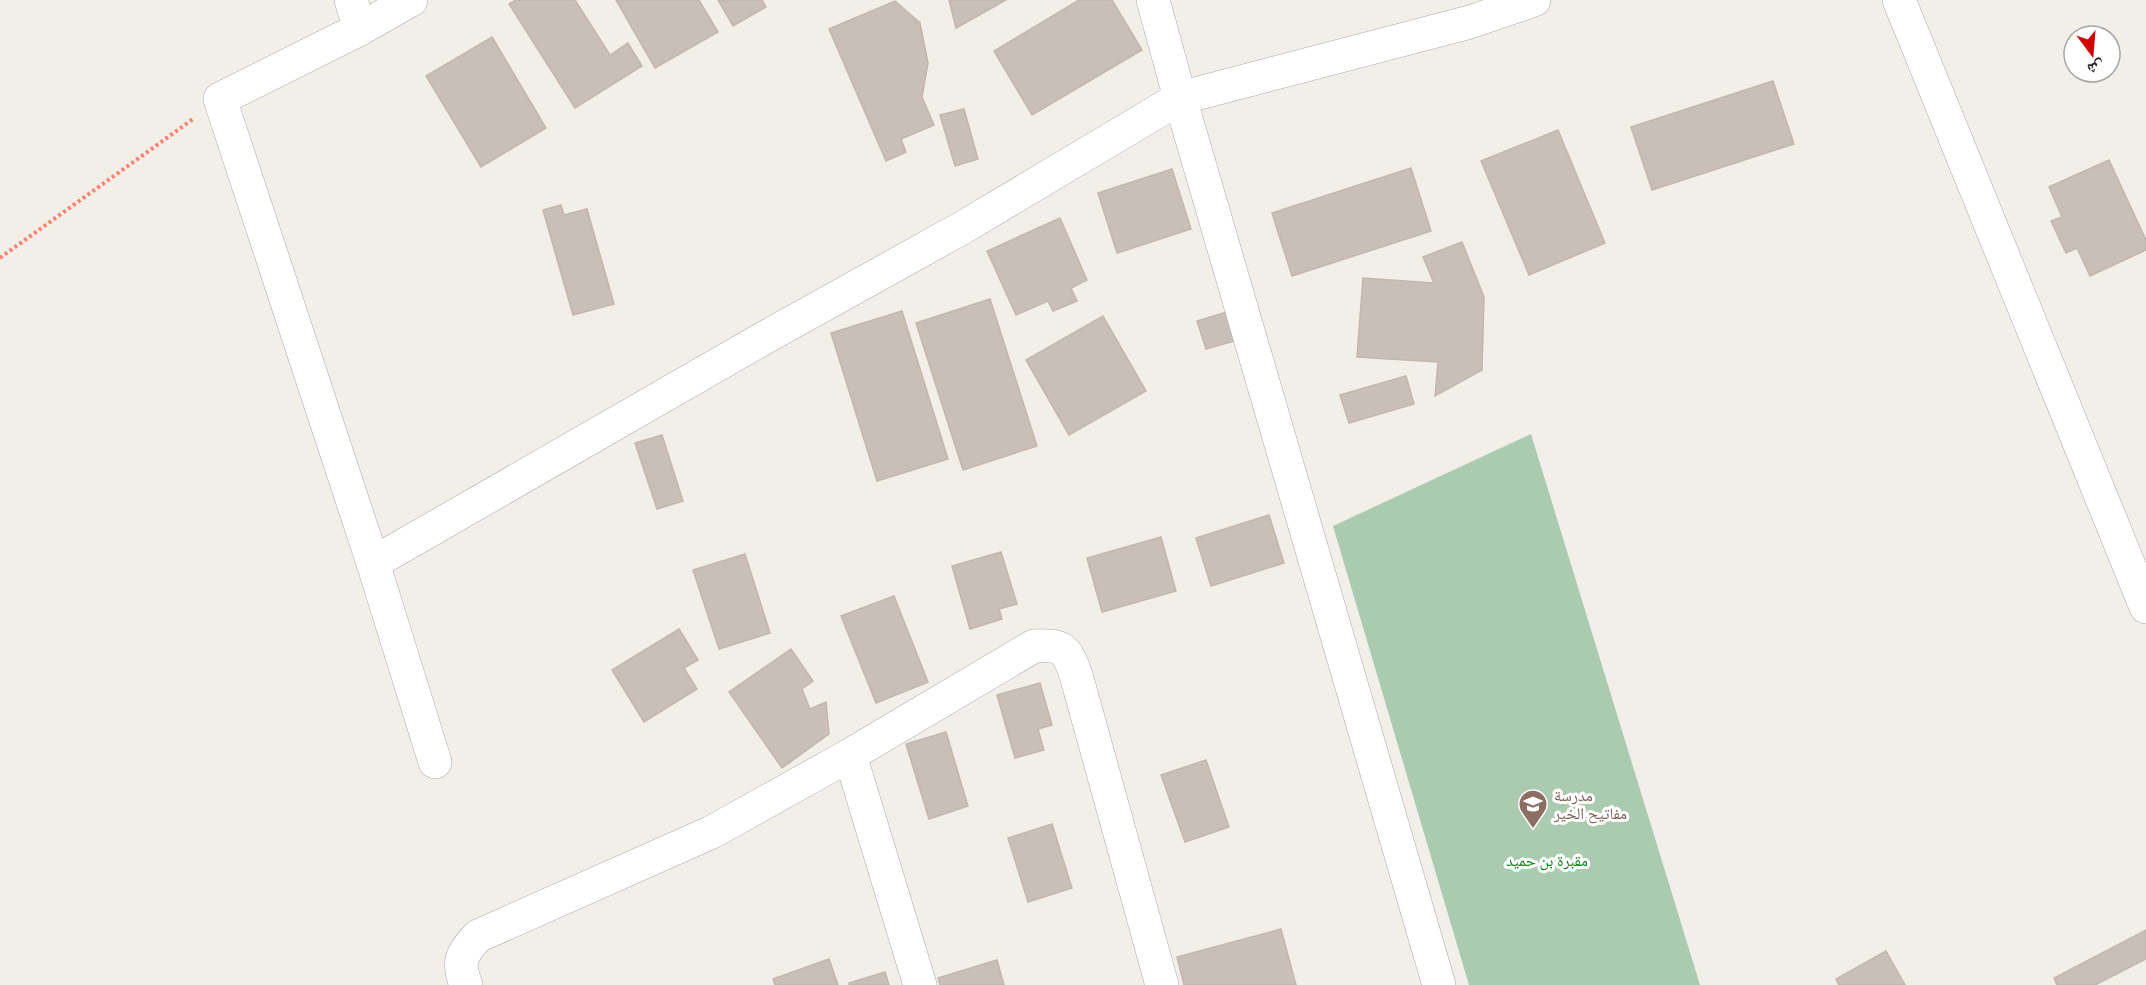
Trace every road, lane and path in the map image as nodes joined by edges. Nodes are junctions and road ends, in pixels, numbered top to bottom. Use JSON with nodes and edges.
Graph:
{"nodes":[{"id":1,"x":411,"y":0,"type":"edge"},
{"id":2,"x":1153,"y":0,"type":"edge"},
{"id":3,"x":1534,"y":0,"type":"edge"},
{"id":4,"x":1899,"y":0,"type":"edge"},
{"id":5,"x":356,"y":15,"type":"edge"},
{"id":6,"x":1180,"y":98,"type":"junction"},
{"id":7,"x":220,"y":99,"type":"junction"},
{"id":8,"x":0,"y":258,"type":"edge"},
{"id":9,"x":373,"y":563,"type":"junction"},
{"id":10,"x":2146,"y":607,"type":"edge"},
{"id":11,"x":850,"y":755,"type":"junction"},
{"id":12,"x":435,"y":762,"type":"dead end"},
{"id":13,"x":466,"y":985,"type":"edge"},
{"id":14,"x":920,"y":985,"type":"edge"},
{"id":15,"x":1162,"y":985,"type":"edge"},
{"id":16,"x":1440,"y":985,"type":"edge"}],
"edges":[{"from":1,"to":5,"type":"street"},
{"from":2,"to":6,"type":"street"},
{"from":3,"to":6,"type":"street"},
{"from":4,"to":10,"type":"street"},
{"from":5,"to":7,"type":"street"},
{"from":6,"to":9,"type":"street"},
{"from":6,"to":16,"type":"street"},
{"from":7,"to":8,"type":"path"},
{"from":7,"to":9,"type":"street"},
{"from":9,"to":12,"type":"street"},
{"from":11,"to":13,"type":"street"},
{"from":11,"to":14,"type":"street"},
{"from":11,"to":15,"type":"street"}]}
